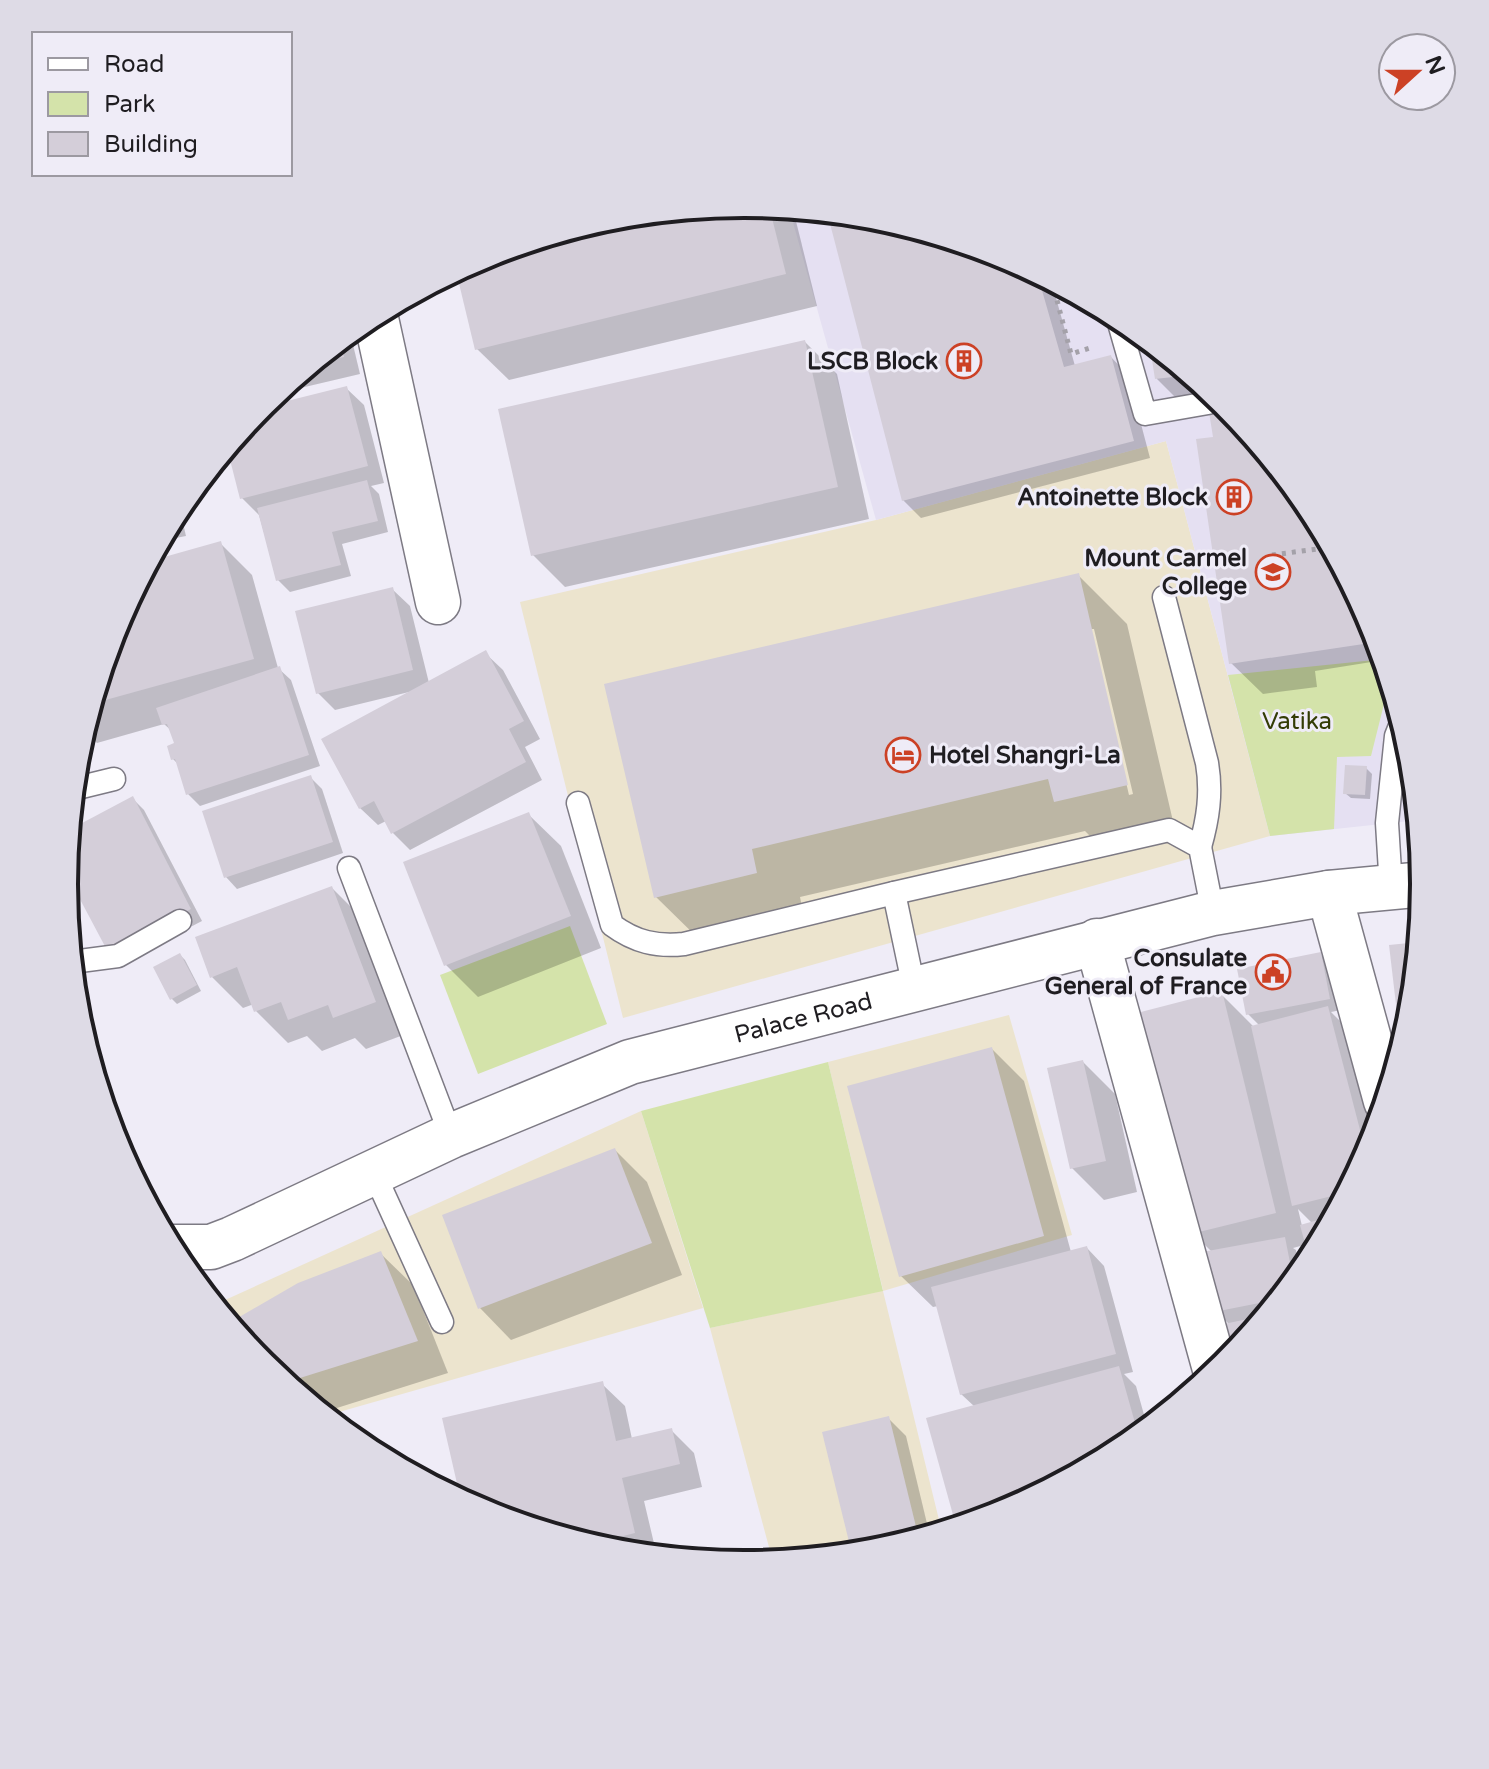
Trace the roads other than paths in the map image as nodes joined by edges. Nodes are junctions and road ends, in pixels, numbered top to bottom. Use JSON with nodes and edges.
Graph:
{"nodes":[{"id":1,"x":378,"y":328,"type":"edge"},
{"id":2,"x":1122,"y":335,"type":"edge"},
{"id":3,"x":1206,"y":403,"type":"edge"},
{"id":4,"x":1164,"y":597,"type":"dead end"},
{"id":5,"x":438,"y":602,"type":"dead end"},
{"id":6,"x":1395,"y":743,"type":"edge"},
{"id":7,"x":114,"y":779,"type":"dead end"},
{"id":8,"x":86,"y":786,"type":"edge"},
{"id":9,"x":578,"y":803,"type":"dead end"},
{"id":10,"x":1200,"y":847,"type":"junction"},
{"id":11,"x":349,"y":868,"type":"dead end"},
{"id":12,"x":1408,"y":886,"type":"edge"},
{"id":13,"x":894,"y":893,"type":"junction"},
{"id":14,"x":1329,"y":893,"type":"junction"},
{"id":15,"x":1213,"y":913,"type":"junction"},
{"id":16,"x":180,"y":921,"type":"dead end"},
{"id":17,"x":1097,"y":941,"type":"junction"},
{"id":18,"x":83,"y":961,"type":"edge"},
{"id":19,"x":914,"y":988,"type":"junction"},
{"id":20,"x":1381,"y":1082,"type":"edge"},
{"id":21,"x":451,"y":1136,"type":"junction"},
{"id":22,"x":374,"y":1173,"type":"junction"},
{"id":23,"x":191,"y":1257,"type":"edge"},
{"id":24,"x":442,"y":1322,"type":"dead end"},
{"id":25,"x":1212,"y":1359,"type":"edge"}],
"edges":[{"from":1,"to":5,"type":"street"},
{"from":2,"to":3,"type":"lane"},
{"from":4,"to":10,"type":"lane"},
{"from":6,"to":12,"type":"lane"},
{"from":7,"to":8,"type":"lane"},
{"from":9,"to":13,"type":"lane"},
{"from":10,"to":13,"type":"lane"},
{"from":10,"to":15,"type":"lane"},
{"from":11,"to":21,"type":"lane"},
{"from":12,"to":14,"type":"street","name":"Palace Road"},
{"from":13,"to":19,"type":"lane"},
{"from":14,"to":15,"type":"street","name":"Palace Road"},
{"from":14,"to":20,"type":"street"},
{"from":15,"to":17,"type":"street","name":"Palace Road"},
{"from":16,"to":18,"type":"lane"},
{"from":17,"to":19,"type":"street","name":"Palace Road"},
{"from":17,"to":25,"type":"street"},
{"from":19,"to":21,"type":"street","name":"Palace Road"},
{"from":21,"to":22,"type":"street","name":"Palace Road"},
{"from":22,"to":23,"type":"street","name":"Palace Road"},
{"from":22,"to":24,"type":"lane"}]}
